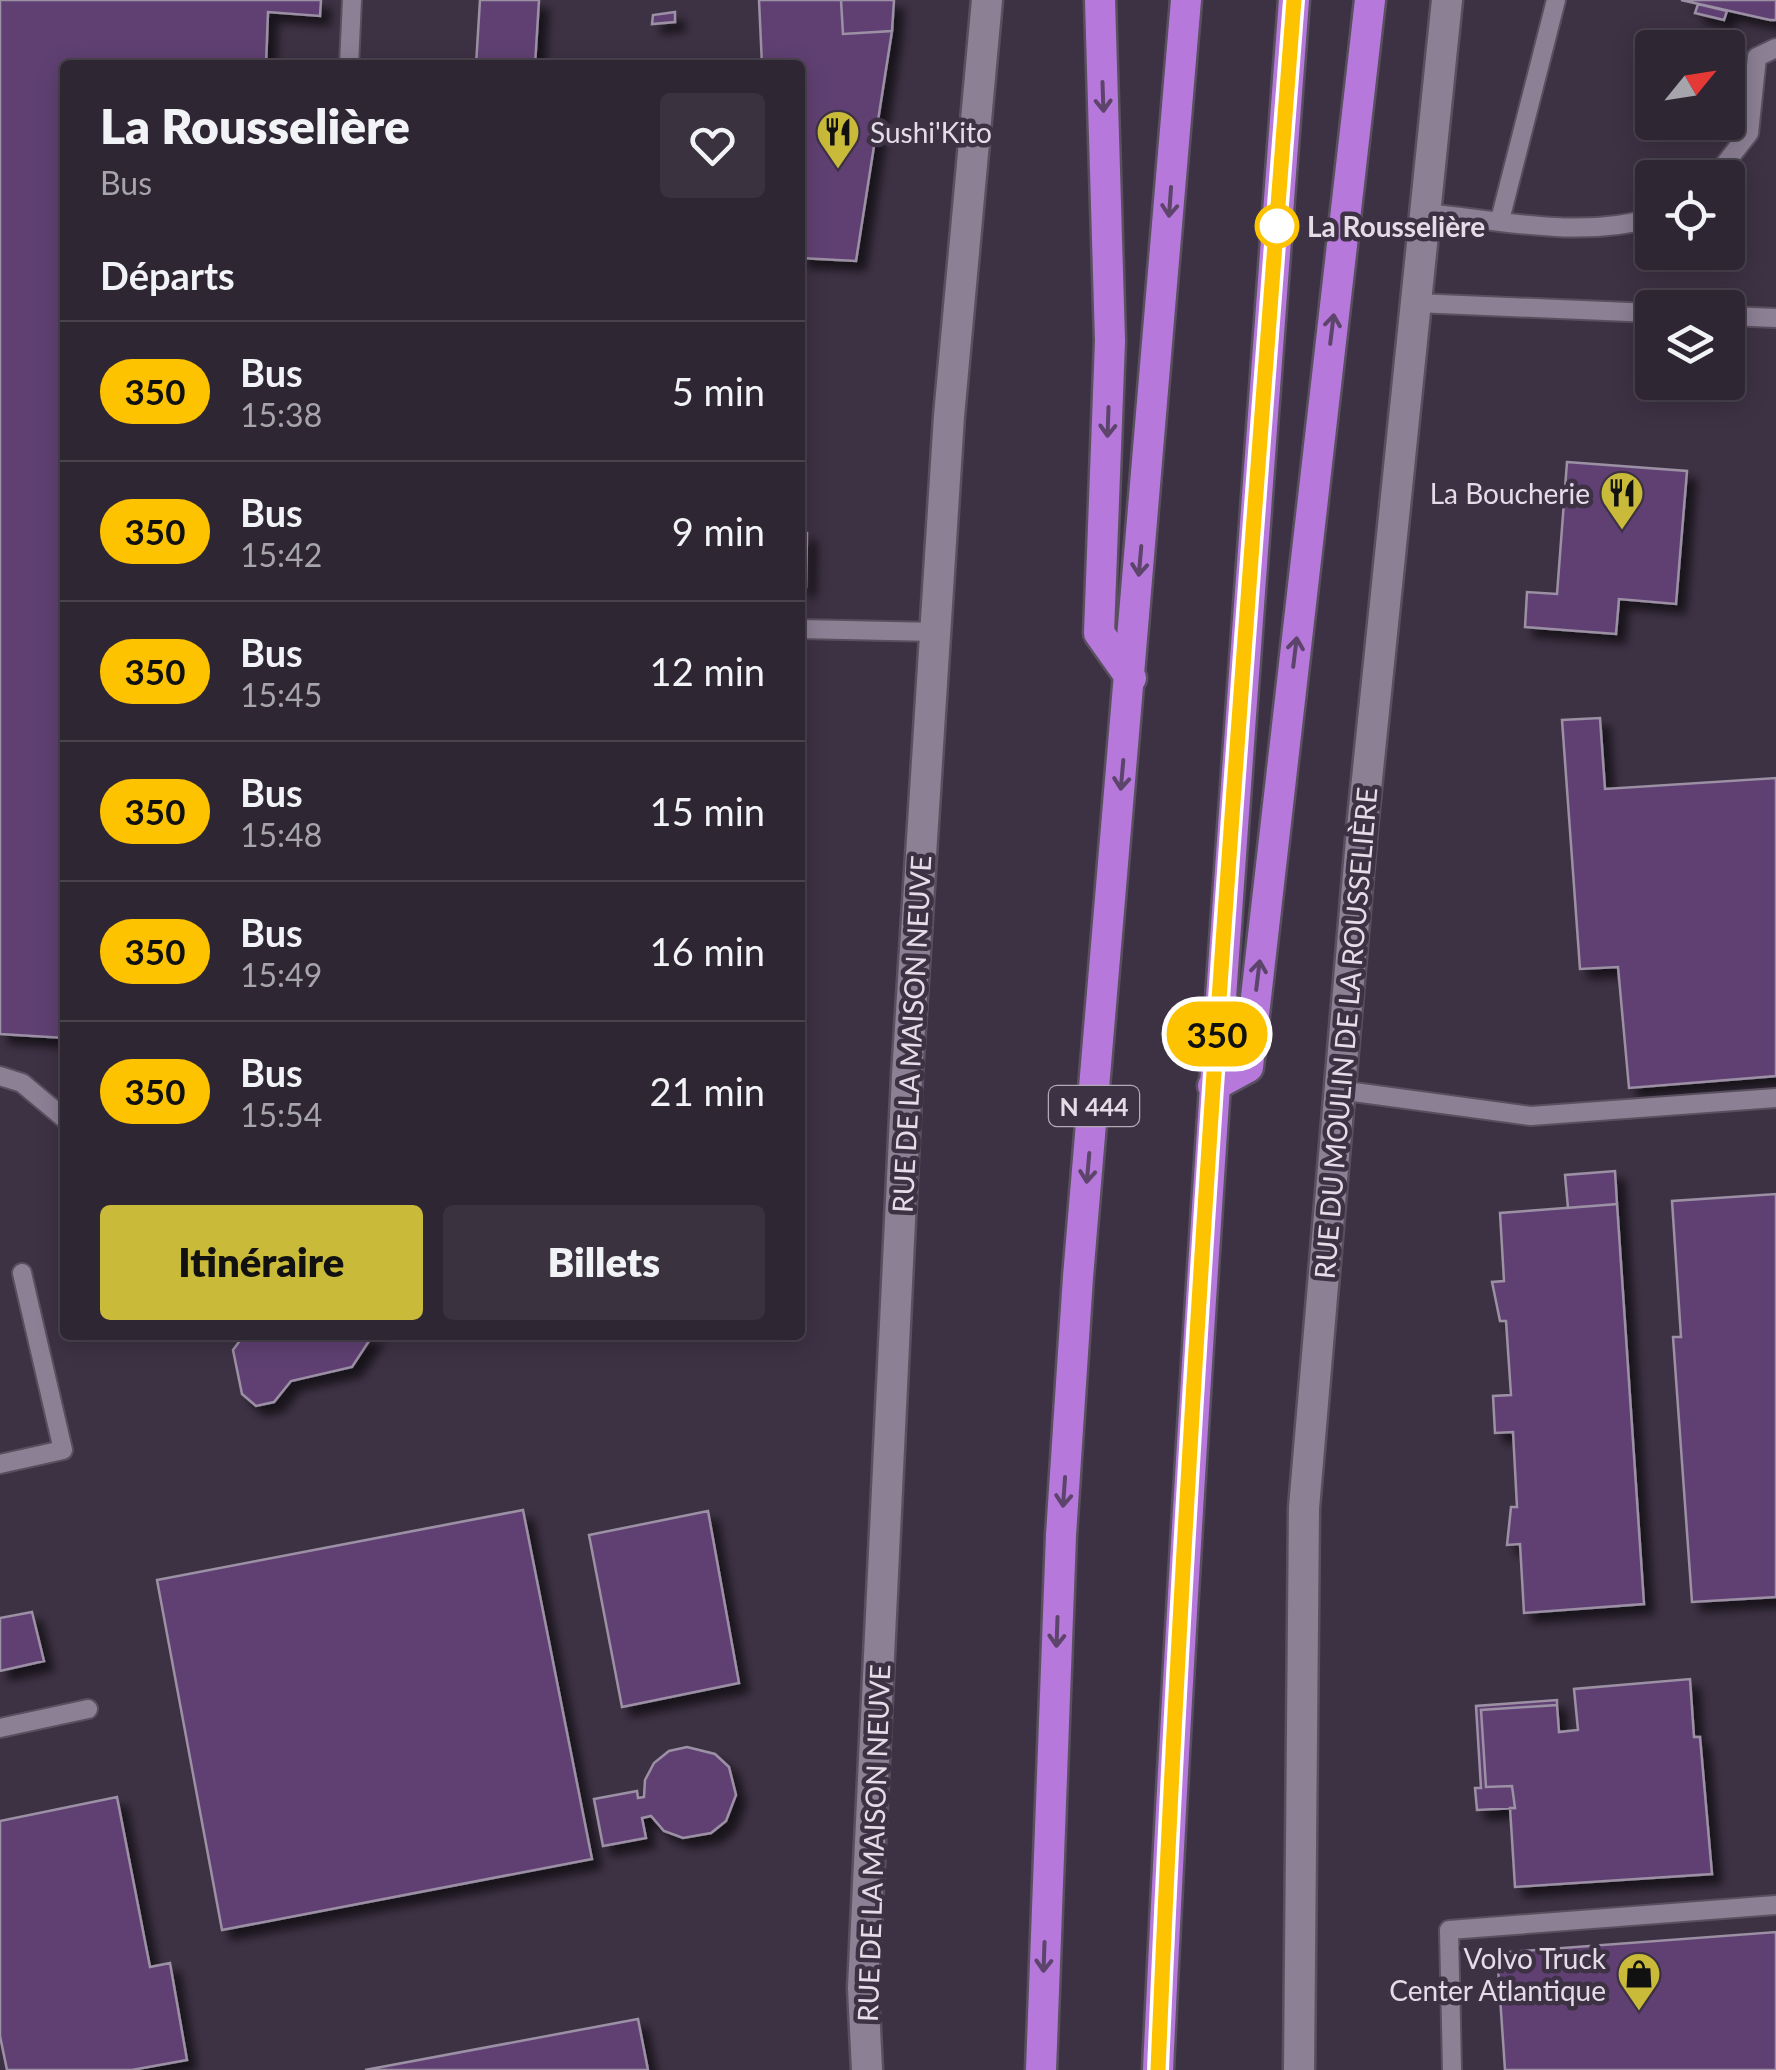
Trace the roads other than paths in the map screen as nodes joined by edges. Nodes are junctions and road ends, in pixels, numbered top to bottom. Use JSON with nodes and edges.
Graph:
{"nodes":[{"id":1,"x":352,"y":0,"type":"edge"},
{"id":2,"x":988,"y":0,"type":"edge"},
{"id":3,"x":1100,"y":0,"type":"edge"},
{"id":4,"x":1186,"y":0,"type":"edge"},
{"id":5,"x":1294,"y":0,"type":"edge"},
{"id":6,"x":1370,"y":0,"type":"edge"},
{"id":7,"x":1447,"y":0,"type":"edge"},
{"id":8,"x":1556,"y":0,"type":"edge"},
{"id":9,"x":1776,"y":48,"type":"edge"},
{"id":10,"x":349,"y":60,"type":"edge"},
{"id":11,"x":1728,"y":160,"type":"edge"},
{"id":12,"x":1424,"y":214,"type":"junction"},
{"id":13,"x":1500,"y":220,"type":"junction"},
{"id":14,"x":1635,"y":223,"type":"edge"},
{"id":15,"x":1416,"y":303,"type":"junction"},
{"id":16,"x":1635,"y":311,"type":"edge"},
{"id":17,"x":1745,"y":317,"type":"edge"},
{"id":18,"x":1776,"y":318,"type":"edge"},
{"id":19,"x":805,"y":628,"type":"edge"},
{"id":20,"x":935,"y":632,"type":"junction"},
{"id":21,"x":1131,"y":678,"type":"junction"},
{"id":22,"x":0,"y":1076,"type":"edge"},
{"id":23,"x":1214,"y":1086,"type":"junction"},
{"id":24,"x":1340,"y":1090,"type":"junction"},
{"id":25,"x":1776,"y":1098,"type":"edge"},
{"id":26,"x":60,"y":1114,"type":"edge"},
{"id":27,"x":22,"y":1273,"type":"dead end"},
{"id":28,"x":0,"y":1464,"type":"edge"},
{"id":29,"x":88,"y":1709,"type":"dead end"},
{"id":30,"x":0,"y":1728,"type":"edge"},
{"id":31,"x":1776,"y":1906,"type":"edge"},
{"id":32,"x":867,"y":2070,"type":"edge"},
{"id":33,"x":1041,"y":2070,"type":"edge"},
{"id":34,"x":1158,"y":2070,"type":"edge"},
{"id":35,"x":1299,"y":2070,"type":"edge"},
{"id":36,"x":1452,"y":2070,"type":"edge"}],
"edges":[{"from":1,"to":10,"type":"lane"},
{"from":2,"to":20,"type":"street","name":"RUE DE LA MAISON NEUVE"},
{"from":3,"to":21,"type":"highway","one_way":true},
{"from":4,"to":21,"type":"highway","number":"N 444","one_way":true},
{"from":5,"to":23,"type":"highway"},
{"from":23,"to":6,"type":"highway","one_way":true},
{"from":7,"to":12,"type":"street","name":"RUE DU MOULIN DE LA ROUSSELIÈRE"},
{"from":8,"to":13,"type":"lane"},
{"from":9,"to":11,"type":"lane"},
{"from":12,"to":13,"type":"lane"},
{"from":12,"to":15,"type":"street","name":"RUE DU MOULIN DE LA ROUSSELIÈRE"},
{"from":13,"to":14,"type":"lane"},
{"from":15,"to":16,"type":"lane"},
{"from":15,"to":24,"type":"street","name":"RUE DU MOULIN DE LA ROUSSELIÈRE"},
{"from":17,"to":18,"type":"lane"},
{"from":19,"to":20,"type":"lane"},
{"from":20,"to":32,"type":"street","name":"RUE DE LA MAISON NEUVE"},
{"from":21,"to":33,"type":"highway","number":"N 444","one_way":true},
{"from":22,"to":26,"type":"lane"},
{"from":23,"to":34,"type":"highway"},
{"from":24,"to":25,"type":"lane"},
{"from":24,"to":35,"type":"street","name":"RUE DU MOULIN DE LA ROUSSELIÈRE"},
{"from":27,"to":28,"type":"lane"},
{"from":29,"to":30,"type":"lane"},
{"from":31,"to":36,"type":"lane"}]}
